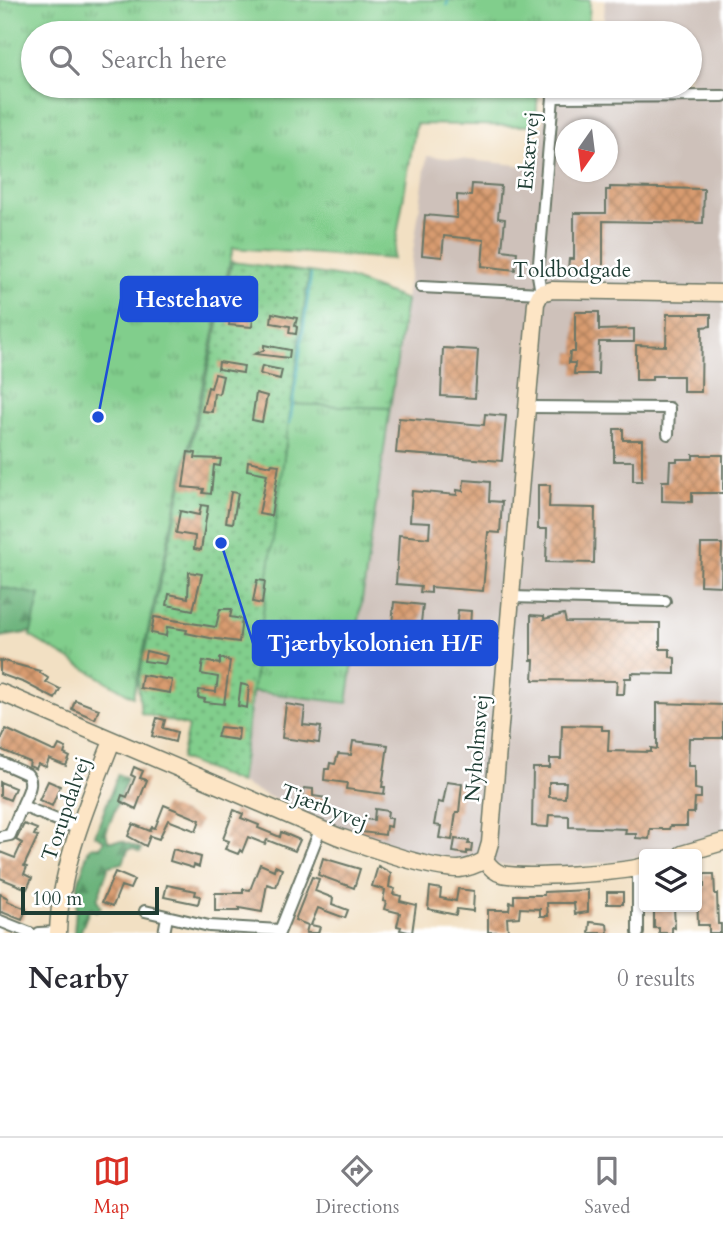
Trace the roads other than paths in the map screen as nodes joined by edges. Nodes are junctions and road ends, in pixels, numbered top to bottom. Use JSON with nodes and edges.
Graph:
{"nodes":[{"id":1,"x":702,"y":96,"type":"edge"},
{"id":2,"x":723,"y":96,"type":"edge"},
{"id":3,"x":553,"y":98,"type":"edge"},
{"id":4,"x":421,"y":287,"type":"dead end"},
{"id":5,"x":541,"y":293,"type":"junction"},
{"id":6,"x":723,"y":293,"type":"edge"},
{"id":7,"x":528,"y":407,"type":"junction"},
{"id":8,"x":668,"y":434,"type":"dead end"},
{"id":9,"x":511,"y":597,"type":"junction"},
{"id":10,"x":665,"y":601,"type":"dead end"},
{"id":11,"x":0,"y":692,"type":"edge"},
{"id":12,"x":112,"y":741,"type":"junction"},
{"id":13,"x":0,"y":762,"type":"edge"},
{"id":14,"x":22,"y":806,"type":"junction"},
{"id":15,"x":79,"y":829,"type":"junction"},
{"id":16,"x":320,"y":830,"type":"junction"},
{"id":17,"x":0,"y":837,"type":"edge"},
{"id":18,"x":723,"y":842,"type":"edge"},
{"id":19,"x":699,"y":849,"type":"edge"},
{"id":20,"x":485,"y":860,"type":"junction"},
{"id":21,"x":639,"y":867,"type":"edge"},
{"id":22,"x":145,"y":911,"type":"dead end"},
{"id":23,"x":639,"y":911,"type":"edge"},
{"id":24,"x":167,"y":917,"type":"junction"},
{"id":25,"x":0,"y":921,"type":"edge"},
{"id":26,"x":279,"y":931,"type":"edge"},
{"id":27,"x":58,"y":932,"type":"edge"},
{"id":28,"x":30,"y":933,"type":"edge"},
{"id":29,"x":39,"y":933,"type":"edge"},
{"id":30,"x":164,"y":933,"type":"edge"},
{"id":31,"x":638,"y":933,"type":"edge"}],
"edges":[{"from":1,"to":2,"type":"street","name":"Eskærvej"},
{"from":3,"to":5,"type":"street","name":"Eskærvej"},
{"from":4,"to":5,"type":"street","name":"Toldbodgade"},
{"from":5,"to":6,"type":"street","name":"Toldbodgade"},
{"from":5,"to":7,"type":"street","name":"Nyholmsvej"},
{"from":7,"to":8,"type":"street"},
{"from":7,"to":9,"type":"street","name":"Nyholmsvej"},
{"from":9,"to":10,"type":"street"},
{"from":9,"to":20,"type":"street","name":"Nyholmsvej"},
{"from":11,"to":12,"type":"street","name":"Tjærbyvej"},
{"from":12,"to":15,"type":"street","name":"Torupdalvej"},
{"from":12,"to":16,"type":"street","name":"Tjærbyvej"},
{"from":13,"to":14,"type":"street"},
{"from":14,"to":15,"type":"street"},
{"from":14,"to":17,"type":"street"},
{"from":15,"to":27,"type":"street","name":"Torupdalvej"},
{"from":16,"to":20,"type":"street","name":"Tjærbyvej"},
{"from":16,"to":26,"type":"street"},
{"from":18,"to":19,"type":"street"},
{"from":20,"to":21,"type":"street"},
{"from":22,"to":24,"type":"street"},
{"from":23,"to":31,"type":"street"},
{"from":24,"to":26,"type":"street"},
{"from":24,"to":30,"type":"street"},
{"from":25,"to":28,"type":"street"},
{"from":27,"to":29,"type":"street"}]}
